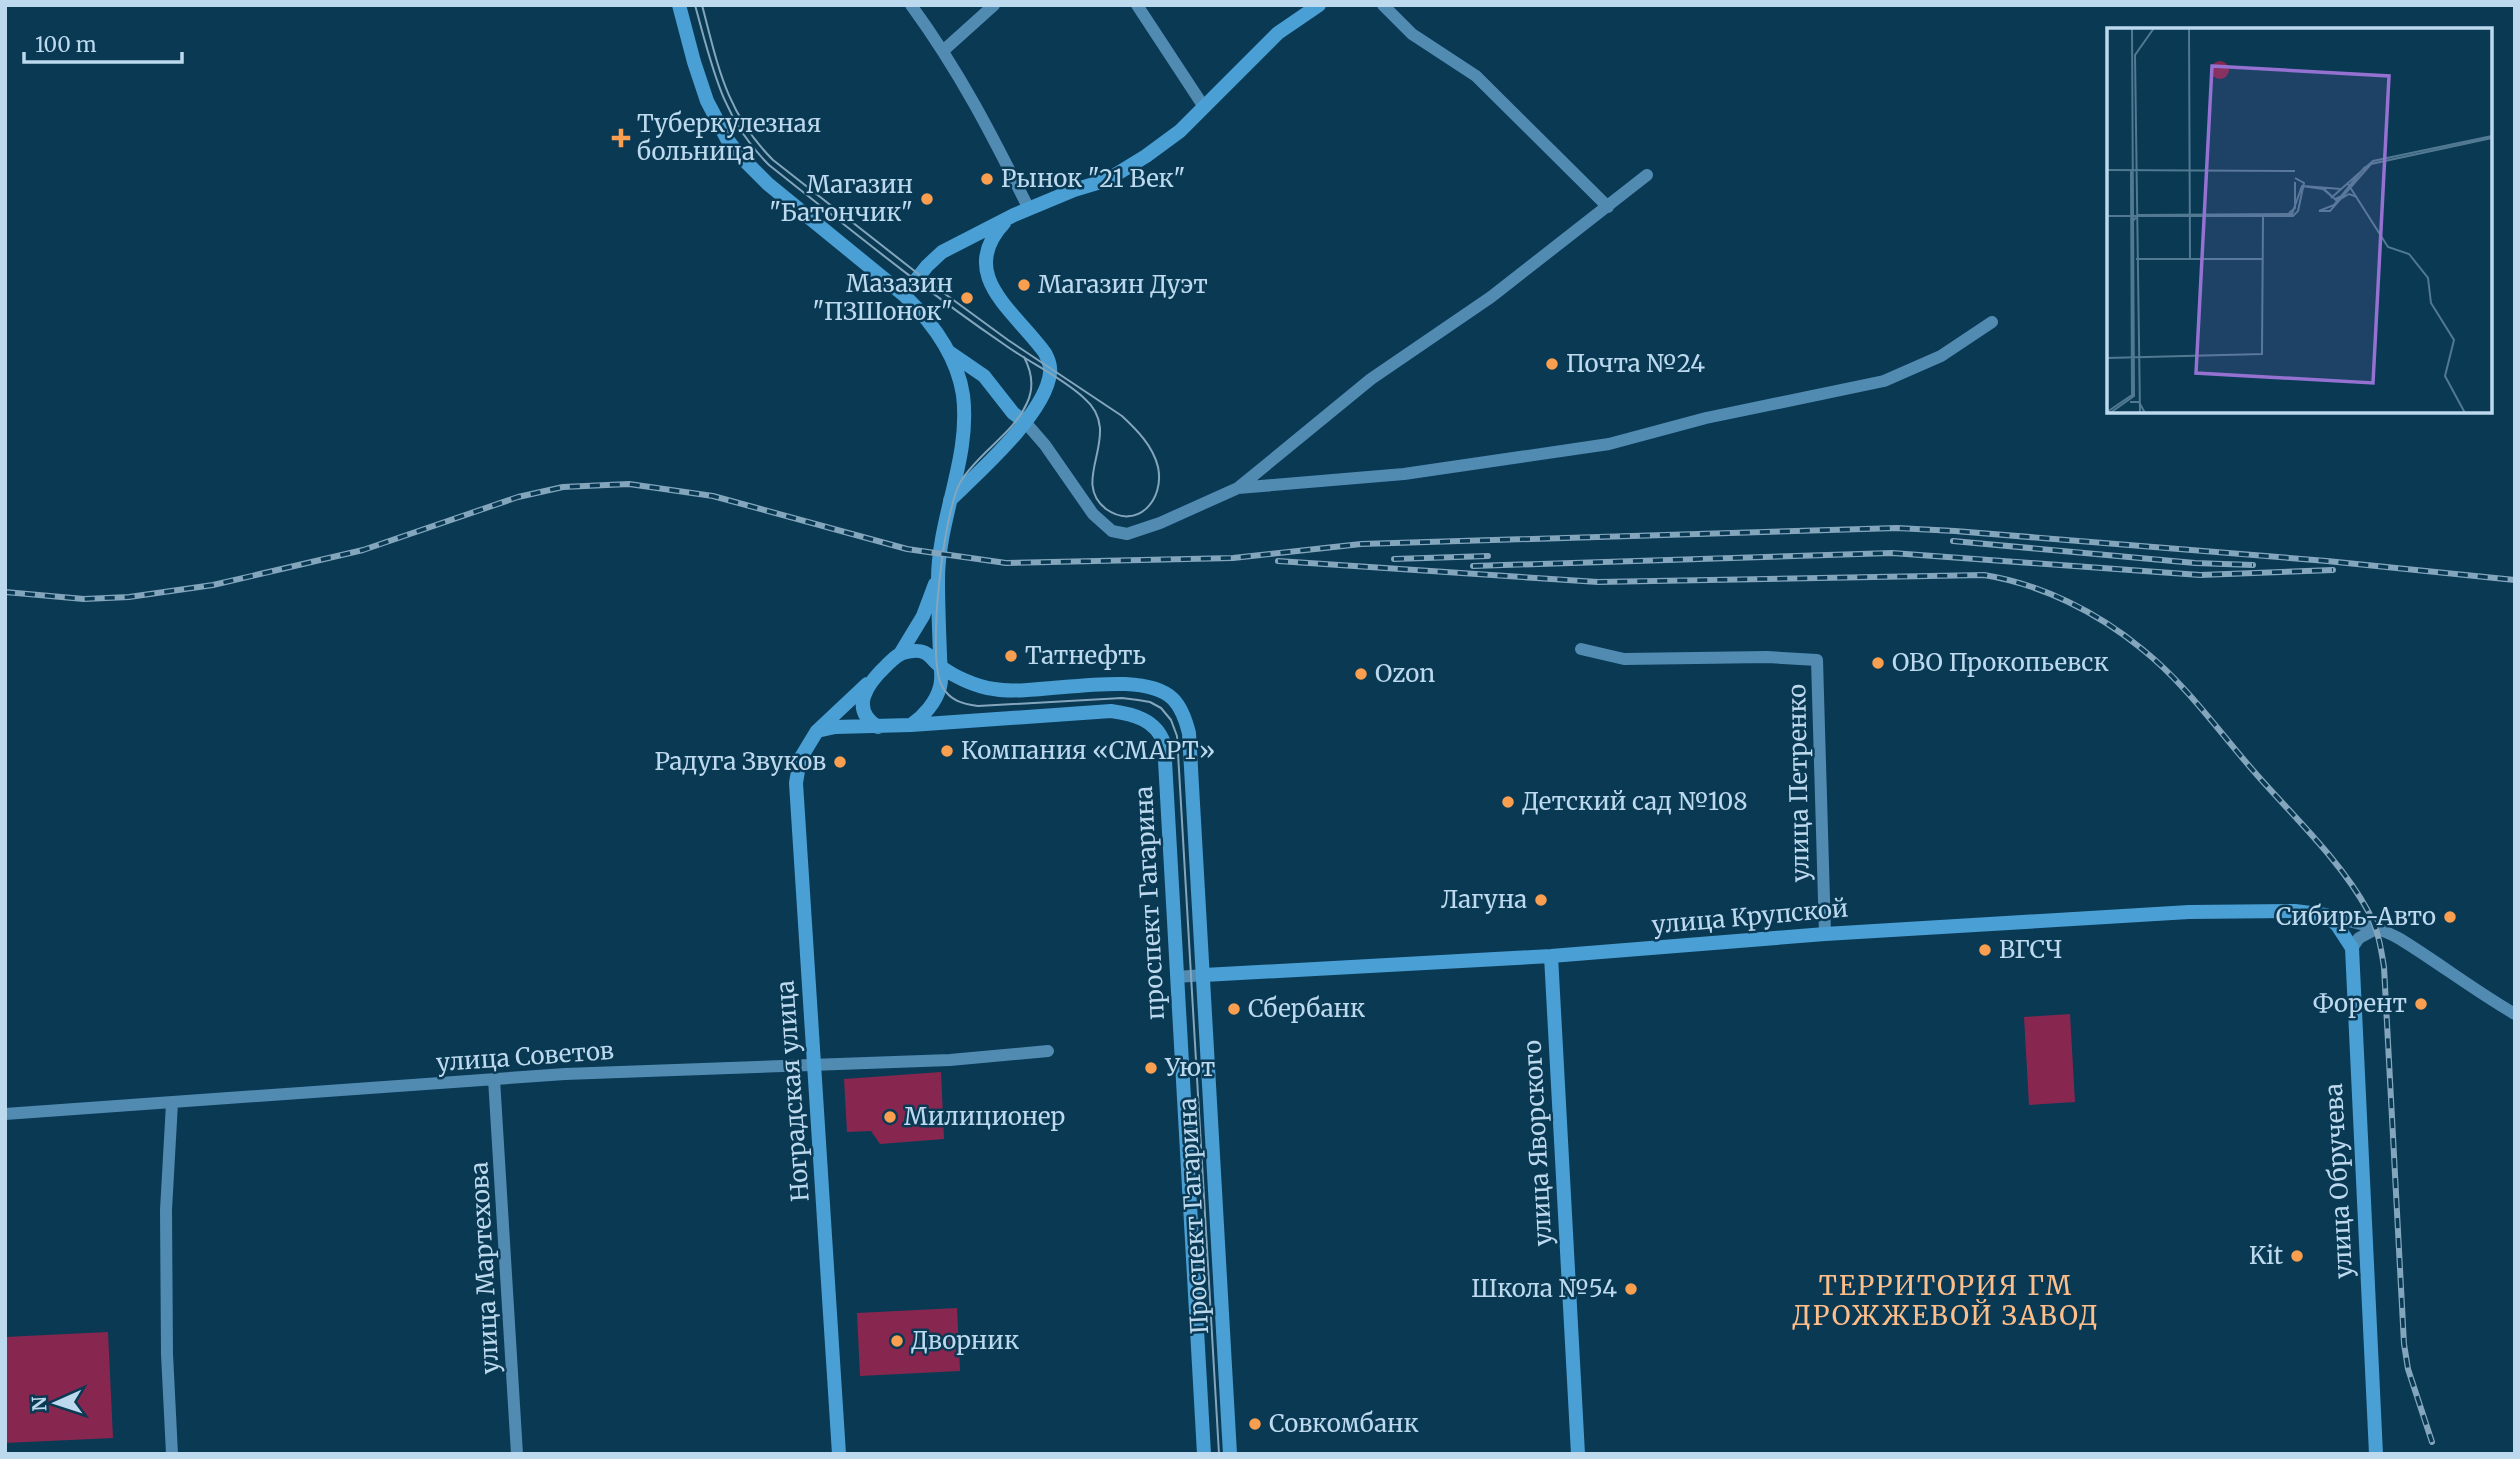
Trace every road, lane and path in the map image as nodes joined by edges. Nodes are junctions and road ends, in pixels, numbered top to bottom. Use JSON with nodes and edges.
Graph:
{"nodes":[{"id":1,"x":679,"y":5,"type":"edge"},
{"id":2,"x":911,"y":5,"type":"edge"},
{"id":3,"x":994,"y":5,"type":"edge"},
{"id":4,"x":1138,"y":5,"type":"edge"},
{"id":5,"x":1319,"y":5,"type":"edge"},
{"id":6,"x":1383,"y":5,"type":"edge"},
{"id":7,"x":944,"y":50,"type":"junction"},
{"id":8,"x":1204,"y":107,"type":"junction"},
{"id":9,"x":1647,"y":176,"type":"dead end"},
{"id":10,"x":1608,"y":207,"type":"junction"},
{"id":11,"x":1029,"y":209,"type":"junction"},
{"id":12,"x":1009,"y":217,"type":"junction"},
{"id":13,"x":904,"y":295,"type":"junction"},
{"id":14,"x":1992,"y":322,"type":"dead end"},
{"id":15,"x":947,"y":352,"type":"junction"},
{"id":16,"x":1025,"y":422,"type":"junction"},
{"id":17,"x":1238,"y":488,"type":"junction"},
{"id":18,"x":949,"y":501,"type":"junction"},
{"id":19,"x":938,"y":576,"type":"junction"},
{"id":20,"x":1581,"y":649,"type":"dead end"},
{"id":21,"x":900,"y":654,"type":"junction"},
{"id":22,"x":940,"y":667,"type":"junction"},
{"id":23,"x":870,"y":681,"type":"junction"},
{"id":24,"x":911,"y":725,"type":"junction"},
{"id":25,"x":878,"y":727,"type":"junction"},
{"id":26,"x":817,"y":731,"type":"junction"},
{"id":27,"x":2326,"y":915,"type":"junction"},
{"id":28,"x":2376,"y":929,"type":"junction"},
{"id":29,"x":1825,"y":934,"type":"junction"},
{"id":30,"x":2352,"y":947,"type":"junction"},
{"id":31,"x":1551,"y":956,"type":"junction"},
{"id":32,"x":1204,"y":975,"type":"junction"},
{"id":33,"x":1177,"y":976,"type":"junction"},
{"id":34,"x":2515,"y":1014,"type":"edge"},
{"id":35,"x":1180,"y":1034,"type":"joint"},
{"id":36,"x":1048,"y":1051,"type":"dead end"},
{"id":37,"x":814,"y":1064,"type":"junction"},
{"id":38,"x":494,"y":1079,"type":"junction"},
{"id":39,"x":173,"y":1103,"type":"junction"},
{"id":40,"x":5,"y":1114,"type":"edge"},
{"id":41,"x":172,"y":1454,"type":"edge"},
{"id":42,"x":517,"y":1454,"type":"edge"},
{"id":43,"x":839,"y":1454,"type":"edge"},
{"id":44,"x":1204,"y":1454,"type":"edge"},
{"id":45,"x":1230,"y":1454,"type":"edge"},
{"id":46,"x":1578,"y":1454,"type":"edge"},
{"id":47,"x":2376,"y":1454,"type":"edge"}],
"edges":[{"from":1,"to":13,"type":"main road"},
{"from":2,"to":7,"type":"street"},
{"from":3,"to":7,"type":"street"},
{"from":4,"to":8,"type":"street"},
{"from":5,"to":8,"type":"main road"},
{"from":6,"to":10,"type":"street"},
{"from":7,"to":11,"type":"street"},
{"from":8,"to":11,"type":"main road"},
{"from":9,"to":10,"type":"street"},
{"from":10,"to":17,"type":"street"},
{"from":11,"to":12,"type":"main road"},
{"from":12,"to":13,"type":"main road"},
{"from":12,"to":16,"type":"main road"},
{"from":13,"to":15,"type":"main road"},
{"from":14,"to":17,"type":"street"},
{"from":15,"to":16,"type":"main road"},
{"from":15,"to":18,"type":"main road"},
{"from":16,"to":17,"type":"street"},
{"from":16,"to":18,"type":"main road"},
{"from":18,"to":19,"type":"main road"},
{"from":19,"to":21,"type":"main road"},
{"from":19,"to":22,"type":"main road"},
{"from":20,"to":29,"type":"street","name":"улица Петренко"},
{"from":21,"to":22,"type":"main road"},
{"from":21,"to":23,"type":"main road"},
{"from":22,"to":24,"type":"main road"},
{"from":22,"to":32,"type":"main road","name":"проспект Гагарина"},
{"from":23,"to":25,"type":"main road"},
{"from":23,"to":26,"type":"main road","name":"Ноградская улица"},
{"from":24,"to":25,"type":"main road"},
{"from":24,"to":33,"type":"main road","name":"проспект Гагарина"},
{"from":25,"to":26,"type":"main road"},
{"from":26,"to":37,"type":"main road","name":"Ноградская улица"},
{"from":27,"to":28,"type":"street"},
{"from":27,"to":29,"type":"main road","name":"улица Крупской"},
{"from":27,"to":30,"type":"main road"},
{"from":28,"to":30,"type":"street"},
{"from":28,"to":34,"type":"street"},
{"from":29,"to":31,"type":"main road","name":"улица Крупской"},
{"from":30,"to":47,"type":"main road","name":"улица Обручева"},
{"from":31,"to":32,"type":"main road","name":"улица Крупской"},
{"from":31,"to":46,"type":"main road","name":"улица Яворского"},
{"from":32,"to":33,"type":"street","name":"улица Крупской"},
{"from":32,"to":45,"type":"main road","name":"Проспект Гагарина"},
{"from":33,"to":35,"type":"main road","name":"проспект Гагарина"},
{"from":35,"to":44,"type":"main road","name":"Проспект Гагарина"},
{"from":36,"to":37,"type":"street","name":"улица Советов"},
{"from":37,"to":38,"type":"street","name":"улица Советов"},
{"from":37,"to":43,"type":"main road","name":"Ноградская улица"},
{"from":38,"to":39,"type":"street","name":"улица Советов"},
{"from":38,"to":42,"type":"street","name":"улица Мартехова"},
{"from":39,"to":40,"type":"street","name":"улица Советов"},
{"from":39,"to":41,"type":"street"}]}
